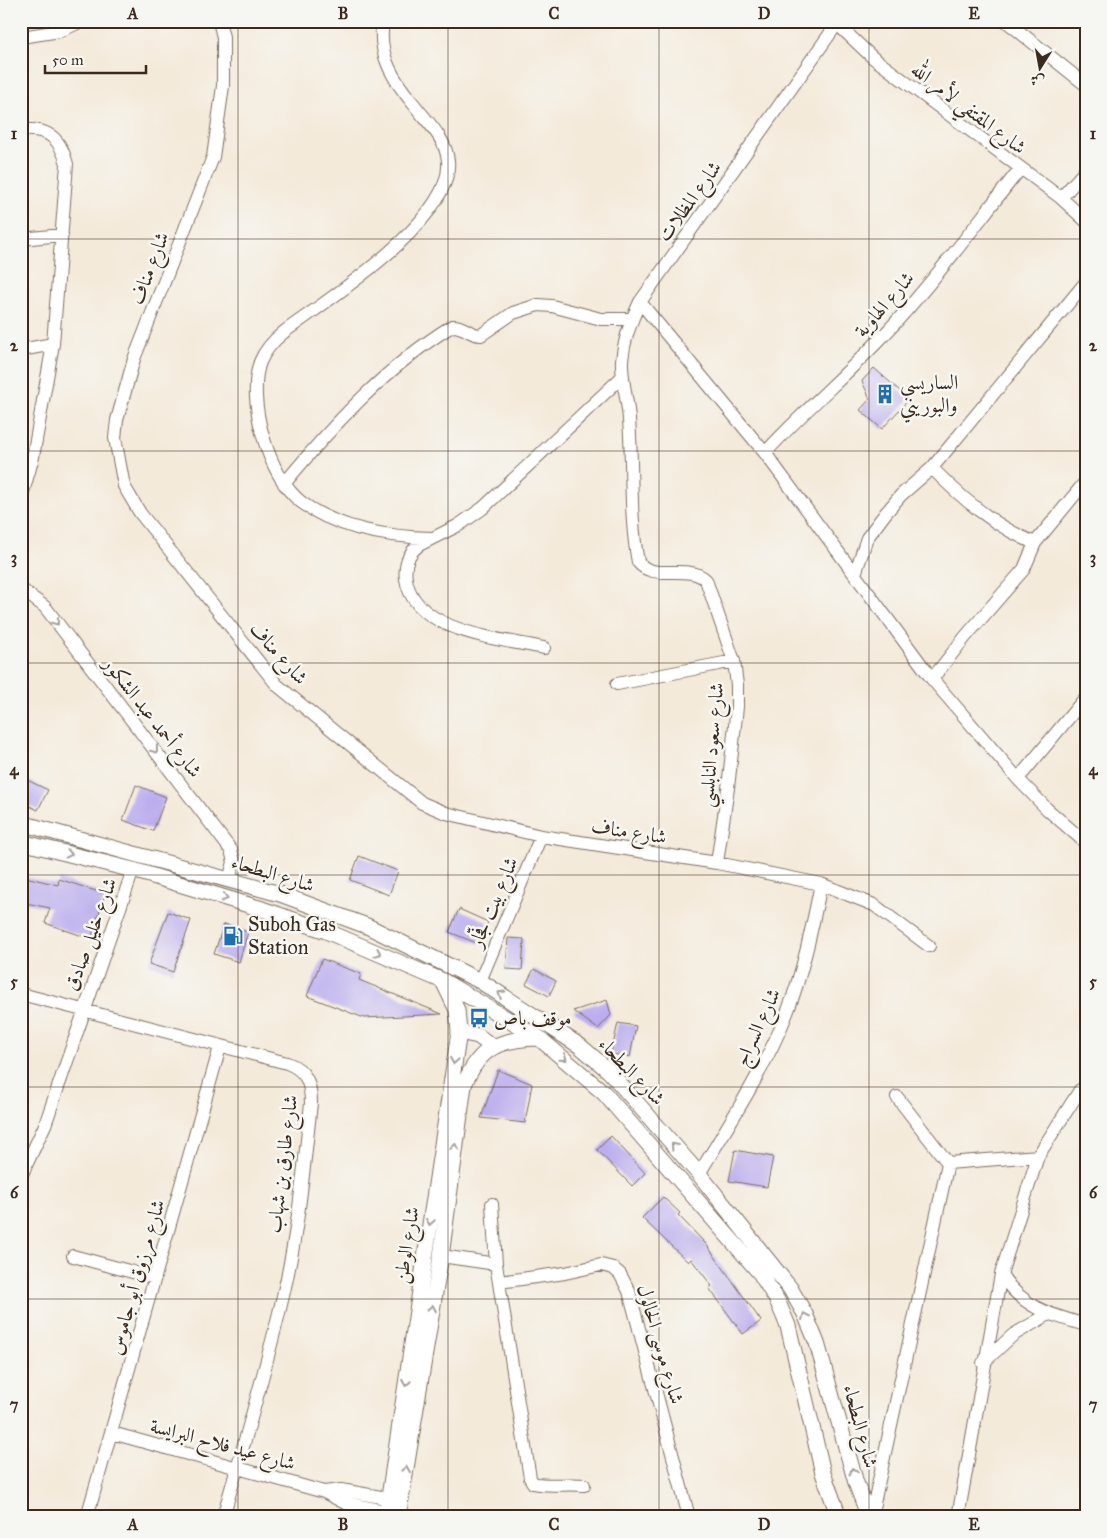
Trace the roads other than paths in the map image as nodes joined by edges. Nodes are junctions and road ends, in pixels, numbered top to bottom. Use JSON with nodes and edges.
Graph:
{"nodes":[{"id":1,"x":82,"y":21,"type":"edge"},
{"id":2,"x":219,"y":21,"type":"edge"},
{"id":3,"x":383,"y":21,"type":"edge"},
{"id":4,"x":1006,"y":21,"type":"edge"},
{"id":5,"x":837,"y":23,"type":"edge"},
{"id":6,"x":21,"y":36,"type":"edge"},
{"id":7,"x":1086,"y":85,"type":"edge"},
{"id":8,"x":21,"y":130,"type":"edge"},
{"id":9,"x":1020,"y":169,"type":"junction"},
{"id":10,"x":1086,"y":170,"type":"edge"},
{"id":11,"x":1061,"y":198,"type":"junction"},
{"id":12,"x":1086,"y":221,"type":"edge"},
{"id":13,"x":62,"y":235,"type":"junction"},
{"id":14,"x":21,"y":239,"type":"edge"},
{"id":15,"x":1086,"y":282,"type":"edge"},
{"id":16,"x":640,"y":302,"type":"junction"},
{"id":17,"x":631,"y":319,"type":"junction"},
{"id":18,"x":54,"y":344,"type":"junction"},
{"id":19,"x":21,"y":350,"type":"edge"},
{"id":20,"x":622,"y":376,"type":"junction"},
{"id":21,"x":630,"y":421,"type":"joint"},
{"id":22,"x":765,"y":453,"type":"junction"},
{"id":23,"x":932,"y":468,"type":"junction"},
{"id":24,"x":1086,"y":482,"type":"edge"},
{"id":25,"x":284,"y":484,"type":"junction"},
{"id":26,"x":21,"y":499,"type":"edge"},
{"id":27,"x":432,"y":538,"type":"junction"},
{"id":28,"x":1036,"y":543,"type":"junction"},
{"id":29,"x":855,"y":574,"type":"junction"},
{"id":30,"x":21,"y":588,"type":"edge"},
{"id":31,"x":544,"y":648,"type":"dead end"},
{"id":32,"x":734,"y":661,"type":"junction"},
{"id":33,"x":932,"y":680,"type":"junction"},
{"id":34,"x":617,"y":684,"type":"dead end"},
{"id":35,"x":1086,"y":697,"type":"edge"},
{"id":36,"x":1018,"y":779,"type":"junction"},
{"id":37,"x":21,"y":823,"type":"edge"},
{"id":38,"x":541,"y":836,"type":"junction"},
{"id":39,"x":21,"y":842,"type":"edge"},
{"id":40,"x":1086,"y":843,"type":"edge"},
{"id":41,"x":717,"y":863,"type":"junction"},
{"id":42,"x":133,"y":870,"type":"junction"},
{"id":43,"x":229,"y":880,"type":"junction"},
{"id":44,"x":821,"y":884,"type":"junction"},
{"id":45,"x":929,"y":946,"type":"dead end"},
{"id":46,"x":443,"y":982,"type":"junction"},
{"id":47,"x":480,"y":982,"type":"junction"},
{"id":48,"x":21,"y":994,"type":"edge"},
{"id":49,"x":83,"y":1011,"type":"junction"},
{"id":50,"x":459,"y":1032,"type":"junction"},
{"id":51,"x":539,"y":1038,"type":"junction"},
{"id":52,"x":220,"y":1047,"type":"junction"},
{"id":53,"x":493,"y":1047,"type":"junction"},
{"id":54,"x":1080,"y":1090,"type":"dead end"},
{"id":55,"x":897,"y":1097,"type":"dead end"},
{"id":56,"x":1038,"y":1156,"type":"junction"},
{"id":57,"x":948,"y":1163,"type":"junction"},
{"id":58,"x":699,"y":1174,"type":"junction"},
{"id":59,"x":21,"y":1176,"type":"edge"},
{"id":60,"x":492,"y":1204,"type":"dead end"},
{"id":61,"x":73,"y":1256,"type":"dead end"},
{"id":62,"x":441,"y":1256,"type":"junction"},
{"id":63,"x":496,"y":1264,"type":"junction"},
{"id":64,"x":1000,"y":1274,"type":"junction"},
{"id":65,"x":154,"y":1278,"type":"junction"},
{"id":66,"x":499,"y":1282,"type":"junction"},
{"id":67,"x":1049,"y":1314,"type":"junction"},
{"id":68,"x":1086,"y":1325,"type":"edge"},
{"id":69,"x":983,"y":1363,"type":"junction"},
{"id":70,"x":112,"y":1433,"type":"junction"},
{"id":71,"x":237,"y":1467,"type":"junction"},
{"id":72,"x":584,"y":1485,"type":"dead end"},
{"id":73,"x":393,"y":1510,"type":"edge"},
{"id":74,"x":87,"y":1517,"type":"edge"},
{"id":75,"x":223,"y":1517,"type":"edge"},
{"id":76,"x":690,"y":1517,"type":"edge"},
{"id":77,"x":839,"y":1517,"type":"edge"},
{"id":78,"x":870,"y":1517,"type":"edge"},
{"id":79,"x":958,"y":1517,"type":"edge"}],
"edges":[{"from":1,"to":6,"type":"street"},
{"from":2,"to":38,"type":"street","name":"شارع مناف"},
{"from":3,"to":25,"type":"street"},
{"from":4,"to":7,"type":"street"},
{"from":5,"to":9,"type":"street","name":"شارع المقتفي لأمر الله"},
{"from":5,"to":16,"type":"street","name":"شارع المظلات"},
{"from":8,"to":13,"type":"street"},
{"from":9,"to":11,"type":"street","name":"شارع المقتفي لأمر الله"},
{"from":9,"to":22,"type":"street","name":"شارع الهاوية"},
{"from":10,"to":11,"type":"street"},
{"from":11,"to":12,"type":"street","name":"شارع المقتفي لأمر الله"},
{"from":13,"to":14,"type":"street"},
{"from":13,"to":18,"type":"street"},
{"from":15,"to":23,"type":"street"},
{"from":16,"to":17,"type":"street","name":"شارع المظلات"},
{"from":16,"to":22,"type":"street"},
{"from":17,"to":20,"type":"street","name":"شارع المظلات"},
{"from":17,"to":25,"type":"street"},
{"from":18,"to":19,"type":"street"},
{"from":18,"to":26,"type":"street"},
{"from":20,"to":21,"type":"street","name":"شارع المظلات"},
{"from":20,"to":27,"type":"street"},
{"from":21,"to":32,"type":"street","name":"شارع سعود النابلسي"},
{"from":22,"to":29,"type":"street"},
{"from":23,"to":28,"type":"street"},
{"from":23,"to":29,"type":"street"},
{"from":24,"to":28,"type":"street"},
{"from":25,"to":27,"type":"street"},
{"from":27,"to":31,"type":"street"},
{"from":28,"to":33,"type":"street"},
{"from":29,"to":33,"type":"street"},
{"from":30,"to":43,"type":"street","name":"شارع أحمد عبد الشكور","one_way":true},
{"from":32,"to":34,"type":"street"},
{"from":32,"to":41,"type":"street","name":"شارع سعود النابلسي"},
{"from":33,"to":36,"type":"street"},
{"from":35,"to":36,"type":"street"},
{"from":36,"to":40,"type":"street"},
{"from":37,"to":43,"type":"street","name":"شارع البطحاء"},
{"from":38,"to":41,"type":"street","name":"شارع مناف"},
{"from":38,"to":47,"type":"street","name":"شارع بيت فجّار"},
{"from":39,"to":42,"type":"street","name":"شارع البطحاء","one_way":true},
{"from":41,"to":44,"type":"street","name":"شارع مناف"},
{"from":42,"to":46,"type":"street","name":"شارع البطحاء","one_way":true},
{"from":42,"to":49,"type":"street","name":"شارع خليل صادق"},
{"from":43,"to":47,"type":"street","name":"شارع البطحاء"},
{"from":44,"to":45,"type":"street","name":"شارع مناف"},
{"from":44,"to":58,"type":"street","name":"شارع السراج"},
{"from":46,"to":50,"type":"street","name":"شارع الوطن"},
{"from":46,"to":51,"type":"street","name":"شارع البطحاء"},
{"from":58,"to":47,"type":"street","name":"شارع البطحاء","one_way":true},
{"from":48,"to":49,"type":"street","name":"شارع طارق بن شهاب"},
{"from":49,"to":52,"type":"street","name":"شارع طارق بن شهاب"},
{"from":49,"to":59,"type":"street","name":"شارع خليل صادق"},
{"from":50,"to":53,"type":"street"},
{"from":50,"to":73,"type":"street","name":"شارع الوطن","one_way":true},
{"from":51,"to":53,"type":"street","name":"شارع الوطن"},
{"from":51,"to":77,"type":"street","name":"شارع البطحاء","one_way":true},
{"from":52,"to":65,"type":"street","name":"شارع مرزوق أبو جاموس"},
{"from":52,"to":71,"type":"street","name":"شارع طارق بن شهاب"},
{"from":62,"to":53,"type":"street","name":"شارع الوطن","one_way":true},
{"from":54,"to":56,"type":"street"},
{"from":55,"to":57,"type":"street"},
{"from":56,"to":57,"type":"street"},
{"from":56,"to":64,"type":"street"},
{"from":57,"to":78,"type":"street"},
{"from":78,"to":58,"type":"street","name":"شارع البطحاء","one_way":true},
{"from":60,"to":63,"type":"street"},
{"from":61,"to":65,"type":"street"},
{"from":62,"to":63,"type":"street"},
{"from":73,"to":62,"type":"street","name":"شارع الوطن","one_way":true},
{"from":63,"to":66,"type":"street"},
{"from":64,"to":67,"type":"street"},
{"from":64,"to":69,"type":"street"},
{"from":65,"to":70,"type":"street","name":"شارع مرزوق أبو جاموس"},
{"from":66,"to":72,"type":"street"},
{"from":66,"to":76,"type":"street","name":"شارع موسى الحالول"},
{"from":67,"to":68,"type":"street"},
{"from":67,"to":69,"type":"street"},
{"from":69,"to":79,"type":"street"},
{"from":70,"to":71,"type":"street","name":"شارع عيد فلاح البرايسة"},
{"from":70,"to":74,"type":"street","name":"شارع مرزوق أبو جاموس"},
{"from":71,"to":73,"type":"street","name":"شارع عيد فلاح البرايسة"},
{"from":71,"to":75,"type":"street","name":"شارع طارق بن شهاب"}]}
